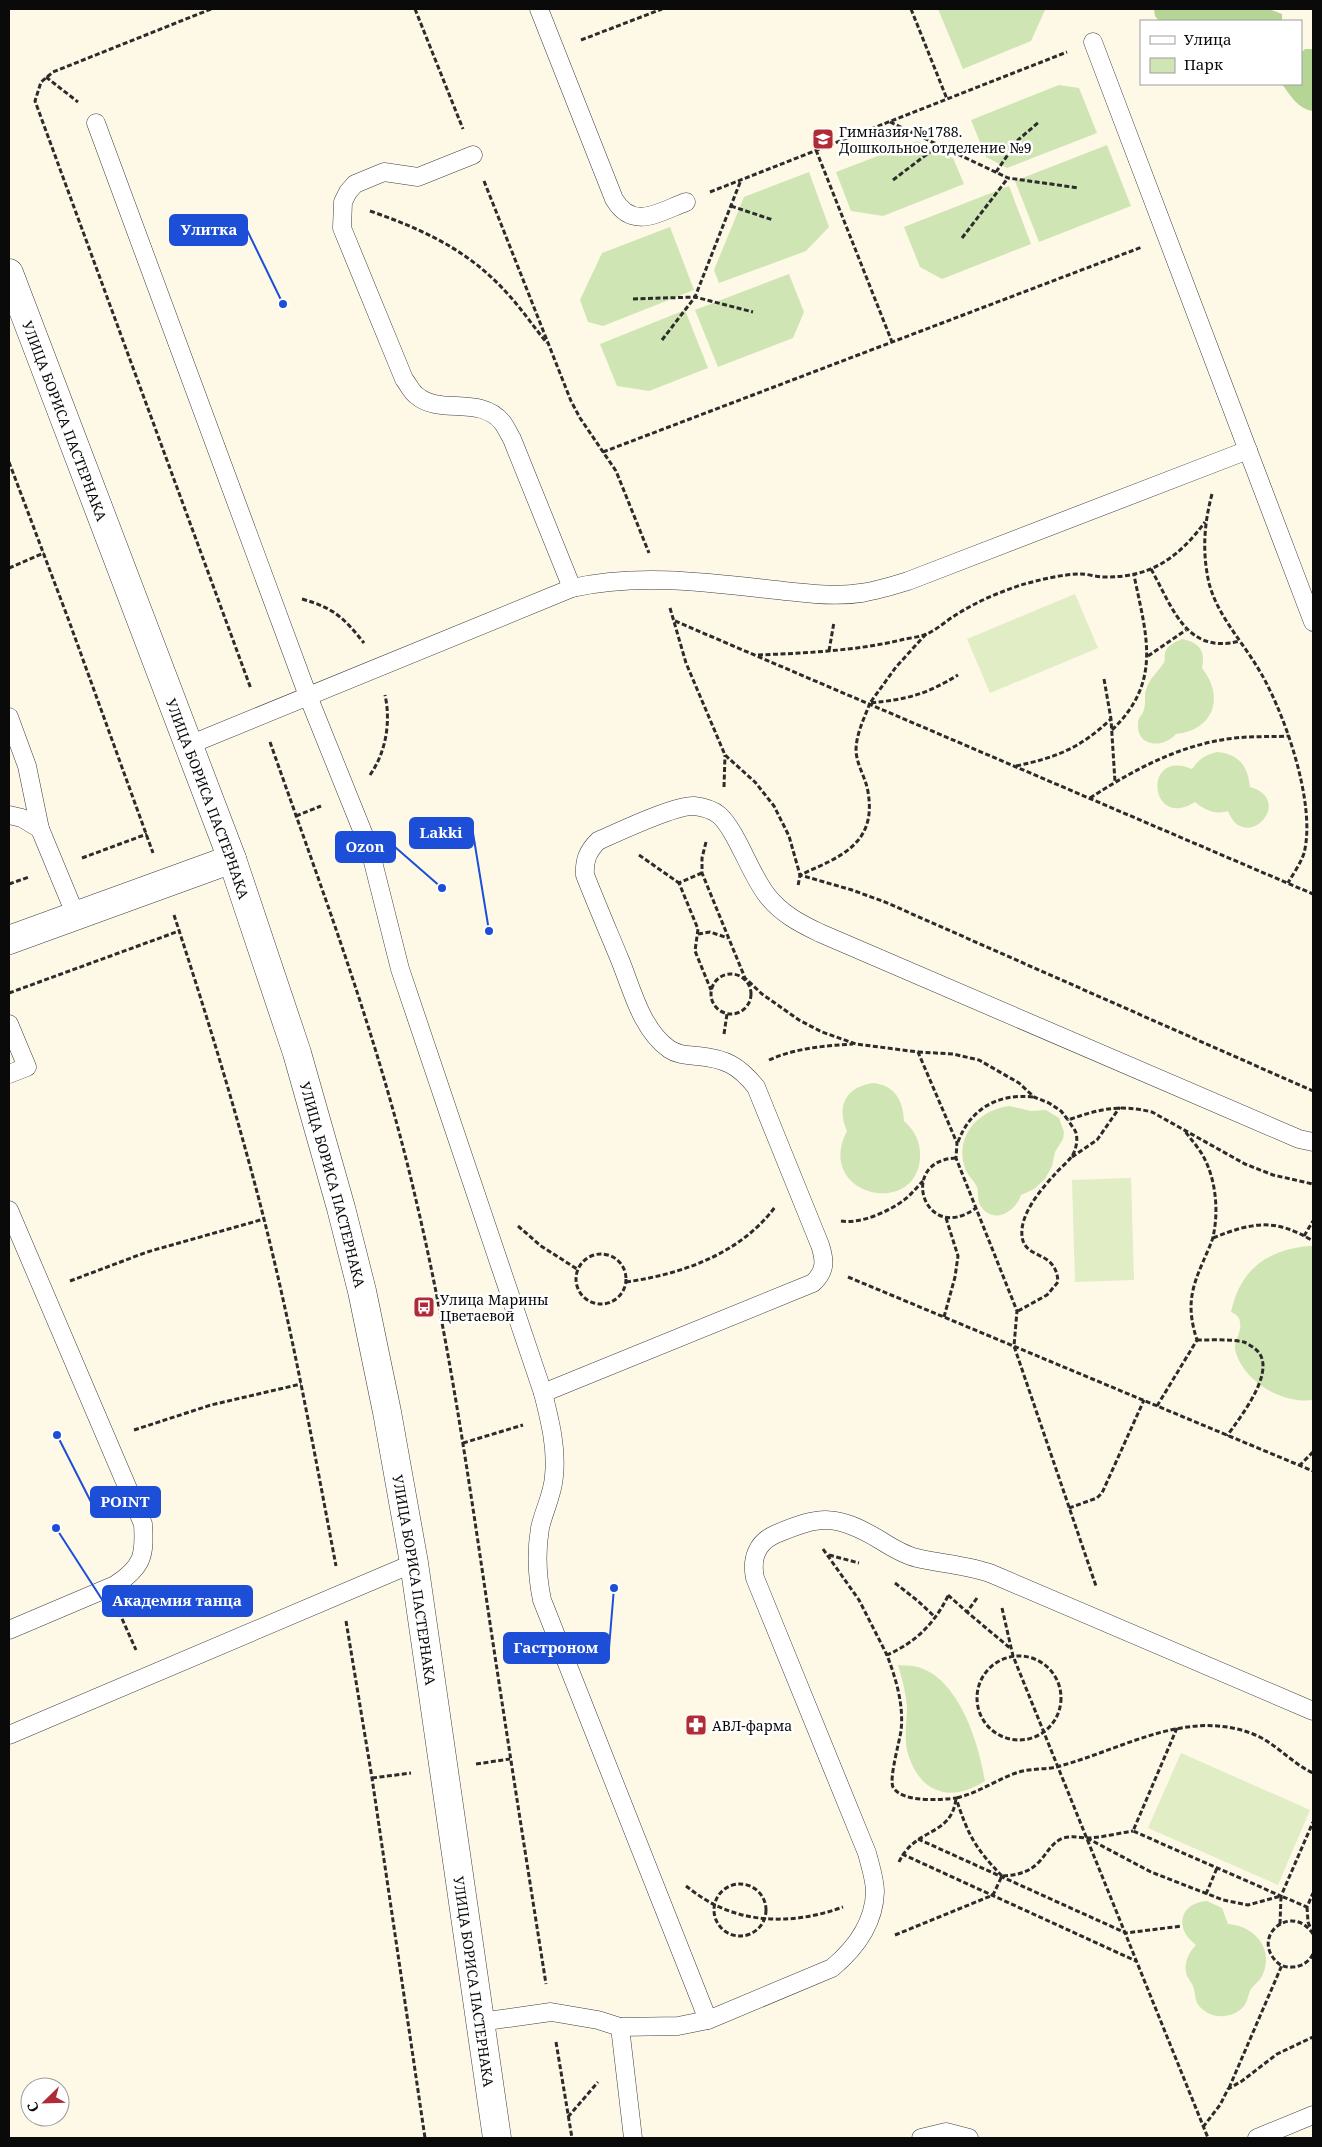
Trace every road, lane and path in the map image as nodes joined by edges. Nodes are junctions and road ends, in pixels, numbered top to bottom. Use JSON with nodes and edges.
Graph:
{"nodes":[{"id":1,"x":210,"y":9,"type":"edge"},
{"id":2,"x":415,"y":9,"type":"edge"},
{"id":3,"x":539,"y":9,"type":"edge"},
{"id":4,"x":662,"y":9,"type":"edge"},
{"id":5,"x":911,"y":9,"type":"edge"},
{"id":6,"x":1093,"y":42,"type":"joint"},
{"id":7,"x":555,"y":50,"type":"junction"},
{"id":8,"x":46,"y":77,"type":"junction"},
{"id":9,"x":947,"y":99,"type":"junction"},
{"id":10,"x":890,"y":122,"type":"junction"},
{"id":11,"x":1038,"y":122,"type":"dead end"},
{"id":12,"x":96,"y":123,"type":"joint"},
{"id":13,"x":939,"y":145,"type":"junction"},
{"id":14,"x":816,"y":150,"type":"junction"},
{"id":15,"x":473,"y":155,"type":"junction"},
{"id":16,"x":996,"y":172,"type":"junction"},
{"id":17,"x":1008,"y":178,"type":"junction"},
{"id":18,"x":741,"y":180,"type":"junction"},
{"id":19,"x":893,"y":180,"type":"dead end"},
{"id":20,"x":1079,"y":188,"type":"dead end"},
{"id":21,"x":343,"y":202,"type":"junction"},
{"id":22,"x":686,"y":202,"type":"joint"},
{"id":23,"x":731,"y":206,"type":"junction"},
{"id":24,"x":773,"y":220,"type":"dead end"},
{"id":25,"x":962,"y":238,"type":"dead end"},
{"id":26,"x":1167,"y":238,"type":"junction"},
{"id":27,"x":9,"y":273,"type":"edge"},
{"id":28,"x":695,"y":297,"type":"junction"},
{"id":29,"x":633,"y":299,"type":"dead end"},
{"id":30,"x":753,"y":312,"type":"dead end"},
{"id":31,"x":662,"y":340,"type":"dead end"},
{"id":32,"x":892,"y":342,"type":"junction"},
{"id":33,"x":549,"y":346,"type":"junction"},
{"id":34,"x":1248,"y":450,"type":"junction"},
{"id":35,"x":603,"y":452,"type":"junction"},
{"id":36,"x":9,"y":462,"type":"edge"},
{"id":37,"x":1219,"y":462,"type":"junction"},
{"id":38,"x":1205,"y":522,"type":"junction"},
{"id":39,"x":44,"y":553,"type":"junction"},
{"id":40,"x":9,"y":568,"type":"edge"},
{"id":41,"x":1151,"y":569,"type":"junction"},
{"id":42,"x":1134,"y":575,"type":"junction"},
{"id":43,"x":659,"y":580,"type":"junction"},
{"id":44,"x":572,"y":588,"type":"junction"},
{"id":45,"x":674,"y":620,"type":"junction"},
{"id":46,"x":1313,"y":622,"type":"edge"},
{"id":47,"x":1186,"y":630,"type":"junction"},
{"id":48,"x":927,"y":634,"type":"junction"},
{"id":49,"x":1240,"y":641,"type":"junction"},
{"id":50,"x":755,"y":655,"type":"junction"},
{"id":51,"x":1148,"y":657,"type":"junction"},
{"id":52,"x":958,"y":675,"type":"dead end"},
{"id":53,"x":1104,"y":679,"type":"dead end"},
{"id":54,"x":308,"y":696,"type":"junction"},
{"id":55,"x":870,"y":704,"type":"junction"},
{"id":56,"x":261,"y":715,"type":"junction"},
{"id":57,"x":9,"y":717,"type":"edge"},
{"id":58,"x":1111,"y":719,"type":"junction"},
{"id":59,"x":1112,"y":730,"type":"junction"},
{"id":60,"x":1289,"y":736,"type":"junction"},
{"id":61,"x":189,"y":745,"type":"junction"},
{"id":62,"x":1015,"y":766,"type":"junction"},
{"id":63,"x":1115,"y":782,"type":"junction"},
{"id":64,"x":1089,"y":798,"type":"junction"},
{"id":65,"x":9,"y":814,"type":"edge"},
{"id":66,"x":719,"y":815,"type":"junction"},
{"id":67,"x":40,"y":829,"type":"junction"},
{"id":68,"x":147,"y":834,"type":"dead end"},
{"id":69,"x":606,"y":837,"type":"junction"},
{"id":70,"x":232,"y":859,"type":"junction"},
{"id":71,"x":702,"y":873,"type":"junction"},
{"id":72,"x":800,"y":875,"type":"junction"},
{"id":73,"x":679,"y":883,"type":"junction"},
{"id":74,"x":1288,"y":883,"type":"junction"},
{"id":75,"x":1313,"y":894,"type":"edge"},
{"id":76,"x":76,"y":916,"type":"junction"},
{"id":77,"x":792,"y":919,"type":"junction"},
{"id":78,"x":698,"y":934,"type":"junction"},
{"id":79,"x":729,"y":938,"type":"junction"},
{"id":80,"x":9,"y":940,"type":"edge"},
{"id":81,"x":745,"y":978,"type":"junction"},
{"id":82,"x":711,"y":990,"type":"junction"},
{"id":83,"x":9,"y":993,"type":"edge"},
{"id":84,"x":9,"y":1024,"type":"edge"},
{"id":85,"x":856,"y":1044,"type":"junction"},
{"id":86,"x":918,"y":1052,"type":"junction"},
{"id":87,"x":743,"y":1072,"type":"junction"},
{"id":88,"x":9,"y":1074,"type":"edge"},
{"id":89,"x":1313,"y":1091,"type":"edge"},
{"id":90,"x":1034,"y":1097,"type":"junction"},
{"id":91,"x":1120,"y":1107,"type":"junction"},
{"id":92,"x":1068,"y":1120,"type":"junction"},
{"id":93,"x":1182,"y":1127,"type":"junction"},
{"id":94,"x":1313,"y":1142,"type":"edge"},
{"id":95,"x":957,"y":1143,"type":"junction"},
{"id":96,"x":1072,"y":1157,"type":"junction"},
{"id":97,"x":956,"y":1158,"type":"junction"},
{"id":98,"x":923,"y":1181,"type":"junction"},
{"id":99,"x":1313,"y":1184,"type":"edge"},
{"id":100,"x":805,"y":1208,"type":"junction"},
{"id":101,"x":976,"y":1208,"type":"junction"},
{"id":102,"x":9,"y":1210,"type":"edge"},
{"id":103,"x":773,"y":1210,"type":"dead end"},
{"id":104,"x":946,"y":1218,"type":"junction"},
{"id":105,"x":264,"y":1219,"type":"junction"},
{"id":106,"x":513,"y":1221,"type":"dead end"},
{"id":107,"x":1313,"y":1221,"type":"edge"},
{"id":108,"x":1304,"y":1236,"type":"junction"},
{"id":109,"x":1213,"y":1238,"type":"junction"},
{"id":110,"x":1313,"y":1242,"type":"edge"},
{"id":111,"x":824,"y":1266,"type":"junction"},
{"id":112,"x":578,"y":1270,"type":"junction"},
{"id":113,"x":626,"y":1282,"type":"junction"},
{"id":114,"x":44,"y":1292,"type":"junction"},
{"id":115,"x":1017,"y":1311,"type":"junction"},
{"id":116,"x":944,"y":1317,"type":"junction"},
{"id":117,"x":1197,"y":1340,"type":"junction"},
{"id":118,"x":1014,"y":1346,"type":"junction"},
{"id":119,"x":301,"y":1384,"type":"junction"},
{"id":120,"x":543,"y":1393,"type":"junction"},
{"id":121,"x":1144,"y":1400,"type":"junction"},
{"id":122,"x":1157,"y":1406,"type":"junction"},
{"id":123,"x":549,"y":1418,"type":"junction"},
{"id":124,"x":1227,"y":1436,"type":"junction"},
{"id":125,"x":108,"y":1440,"type":"junction"},
{"id":126,"x":463,"y":1442,"type":"junction"},
{"id":127,"x":1313,"y":1452,"type":"edge"},
{"id":128,"x":1299,"y":1466,"type":"junction"},
{"id":129,"x":1313,"y":1471,"type":"edge"},
{"id":130,"x":1069,"y":1508,"type":"junction"},
{"id":131,"x":804,"y":1522,"type":"junction"},
{"id":132,"x":828,"y":1555,"type":"junction"},
{"id":133,"x":414,"y":1563,"type":"junction"},
{"id":134,"x":860,"y":1564,"type":"dead end"},
{"id":135,"x":1001,"y":1578,"type":"junction"},
{"id":136,"x":894,"y":1582,"type":"dead end"},
{"id":137,"x":108,"y":1588,"type":"junction"},
{"id":138,"x":341,"y":1593,"type":"junction"},
{"id":139,"x":948,"y":1596,"type":"dead end"},
{"id":140,"x":1002,"y":1600,"type":"junction"},
{"id":141,"x":936,"y":1618,"type":"junction"},
{"id":142,"x":1108,"y":1622,"type":"junction"},
{"id":143,"x":9,"y":1630,"type":"edge"},
{"id":144,"x":1011,"y":1649,"type":"junction"},
{"id":145,"x":887,"y":1655,"type":"junction"},
{"id":146,"x":1013,"y":1656,"type":"junction"},
{"id":147,"x":147,"y":1676,"type":"junction"},
{"id":148,"x":1313,"y":1711,"type":"edge"},
{"id":149,"x":1178,"y":1727,"type":"junction"},
{"id":150,"x":1044,"y":1732,"type":"junction"},
{"id":151,"x":9,"y":1735,"type":"edge"},
{"id":152,"x":1058,"y":1767,"type":"junction"},
{"id":153,"x":1313,"y":1774,"type":"edge"},
{"id":154,"x":956,"y":1798,"type":"junction"},
{"id":155,"x":1313,"y":1822,"type":"edge"},
{"id":156,"x":1133,"y":1831,"type":"junction"},
{"id":157,"x":1087,"y":1838,"type":"junction"},
{"id":158,"x":917,"y":1839,"type":"junction"},
{"id":159,"x":902,"y":1854,"type":"junction"},
{"id":160,"x":645,"y":1862,"type":"junction"},
{"id":161,"x":1217,"y":1868,"type":"junction"},
{"id":162,"x":1002,"y":1876,"type":"junction"},
{"id":163,"x":875,"y":1891,"type":"junction"},
{"id":164,"x":1313,"y":1893,"type":"edge"},
{"id":165,"x":1206,"y":1894,"type":"junction"},
{"id":166,"x":993,"y":1895,"type":"junction"},
{"id":167,"x":1281,"y":1896,"type":"junction"},
{"id":168,"x":715,"y":1905,"type":"junction"},
{"id":169,"x":1307,"y":1906,"type":"junction"},
{"id":170,"x":765,"y":1919,"type":"junction"},
{"id":171,"x":1280,"y":1924,"type":"junction"},
{"id":172,"x":1182,"y":1926,"type":"dead end"},
{"id":173,"x":1126,"y":1933,"type":"junction"},
{"id":174,"x":1313,"y":1934,"type":"edge"},
{"id":175,"x":849,"y":1954,"type":"junction"},
{"id":176,"x":1313,"y":1954,"type":"edge"},
{"id":177,"x":1136,"y":1961,"type":"junction"},
{"id":178,"x":1282,"y":1966,"type":"junction"},
{"id":179,"x":551,"y":2012,"type":"junction"},
{"id":180,"x":708,"y":2020,"type":"junction"},
{"id":181,"x":480,"y":2022,"type":"junction"},
{"id":182,"x":620,"y":2027,"type":"junction"},
{"id":183,"x":1313,"y":2038,"type":"edge"},
{"id":184,"x":623,"y":2053,"type":"junction"},
{"id":185,"x":1228,"y":2089,"type":"junction"},
{"id":186,"x":1313,"y":2116,"type":"edge"},
{"id":187,"x":568,"y":2117,"type":"junction"},
{"id":188,"x":1203,"y":2127,"type":"junction"},
{"id":189,"x":424,"y":2138,"type":"edge"},
{"id":190,"x":497,"y":2138,"type":"edge"},
{"id":191,"x":572,"y":2138,"type":"edge"},
{"id":192,"x":633,"y":2138,"type":"edge"},
{"id":193,"x":921,"y":2138,"type":"edge"},
{"id":194,"x":968,"y":2138,"type":"edge"},
{"id":195,"x":1208,"y":2138,"type":"edge"},
{"id":196,"x":1257,"y":2138,"type":"edge"}],
"edges":[{"from":1,"to":8,"type":"path"},
{"from":2,"to":15,"type":"path"},
{"from":3,"to":7,"type":"lane"},
{"from":4,"to":7,"type":"path"},
{"from":5,"to":9,"type":"path"},
{"from":6,"to":9,"type":"path"},
{"from":6,"to":26,"type":"lane"},
{"from":7,"to":22,"type":"lane"},
{"from":8,"to":12,"type":"path"},
{"from":8,"to":56,"type":"path"},
{"from":9,"to":10,"type":"path"},
{"from":10,"to":13,"type":"path"},
{"from":10,"to":14,"type":"path"},
{"from":11,"to":16,"type":"path"},
{"from":12,"to":54,"type":"lane"},
{"from":13,"to":16,"type":"path"},
{"from":13,"to":19,"type":"path"},
{"from":14,"to":18,"type":"path"},
{"from":14,"to":32,"type":"path"},
{"from":15,"to":21,"type":"lane"},
{"from":15,"to":33,"type":"path"},
{"from":16,"to":17,"type":"path"},
{"from":17,"to":20,"type":"path"},
{"from":17,"to":25,"type":"path"},
{"from":18,"to":22,"type":"path"},
{"from":18,"to":23,"type":"path"},
{"from":21,"to":33,"type":"path"},
{"from":21,"to":44,"type":"lane"},
{"from":23,"to":24,"type":"path"},
{"from":23,"to":28,"type":"path"},
{"from":26,"to":32,"type":"path"},
{"from":26,"to":34,"type":"lane"},
{"from":27,"to":61,"type":"street","name":"УЛИЦА БОРИСА ПАСТЕРНАКА"},
{"from":28,"to":29,"type":"path"},
{"from":28,"to":30,"type":"path"},
{"from":28,"to":31,"type":"path"},
{"from":32,"to":35,"type":"path"},
{"from":33,"to":35,"type":"path"},
{"from":34,"to":37,"type":"lane"},
{"from":34,"to":46,"type":"lane"},
{"from":35,"to":43,"type":"path"},
{"from":36,"to":39,"type":"path"},
{"from":37,"to":38,"type":"path"},
{"from":37,"to":43,"type":"lane"},
{"from":38,"to":41,"type":"path"},
{"from":38,"to":49,"type":"path"},
{"from":39,"to":40,"type":"path"},
{"from":39,"to":68,"type":"path"},
{"from":41,"to":42,"type":"path"},
{"from":41,"to":47,"type":"path"},
{"from":42,"to":48,"type":"path"},
{"from":42,"to":51,"type":"path"},
{"from":43,"to":44,"type":"lane"},
{"from":43,"to":45,"type":"path"},
{"from":44,"to":54,"type":"lane"},
{"from":45,"to":50,"type":"path"},
{"from":45,"to":72,"type":"path"},
{"from":47,"to":49,"type":"path"},
{"from":47,"to":51,"type":"path"},
{"from":48,"to":50,"type":"path"},
{"from":48,"to":55,"type":"path"},
{"from":49,"to":60,"type":"path"},
{"from":50,"to":55,"type":"path"},
{"from":51,"to":59,"type":"path"},
{"from":52,"to":55,"type":"path"},
{"from":53,"to":58,"type":"path"},
{"from":54,"to":56,"type":"lane"},
{"from":54,"to":120,"type":"lane"},
{"from":55,"to":62,"type":"path"},
{"from":55,"to":72,"type":"path"},
{"from":56,"to":61,"type":"lane"},
{"from":56,"to":126,"type":"path"},
{"from":57,"to":67,"type":"lane"},
{"from":58,"to":59,"type":"path"},
{"from":58,"to":62,"type":"path"},
{"from":59,"to":63,"type":"path"},
{"from":60,"to":63,"type":"path"},
{"from":60,"to":74,"type":"path"},
{"from":61,"to":70,"type":"street","name":"УЛИЦА БОРИСА ПАСТЕРНАКА"},
{"from":62,"to":64,"type":"path"},
{"from":63,"to":64,"type":"path"},
{"from":64,"to":74,"type":"path"},
{"from":65,"to":67,"type":"lane"},
{"from":66,"to":69,"type":"lane"},
{"from":66,"to":71,"type":"path"},
{"from":66,"to":77,"type":"lane"},
{"from":67,"to":76,"type":"lane"},
{"from":69,"to":73,"type":"path"},
{"from":69,"to":87,"type":"lane"},
{"from":70,"to":76,"type":"street"},
{"from":70,"to":133,"type":"street","name":"УЛИЦА БОРИСА ПАСТЕРНАКА"},
{"from":71,"to":73,"type":"path"},
{"from":71,"to":79,"type":"path"},
{"from":72,"to":77,"type":"path"},
{"from":72,"to":89,"type":"path"},
{"from":73,"to":78,"type":"path"},
{"from":74,"to":75,"type":"path"},
{"from":76,"to":80,"type":"street"},
{"from":77,"to":94,"type":"lane"},
{"from":78,"to":79,"type":"path"},
{"from":78,"to":82,"type":"path"},
{"from":79,"to":81,"type":"path"},
{"from":81,"to":82,"type":"path"},
{"from":81,"to":82,"type":"path"},
{"from":81,"to":85,"type":"path"},
{"from":83,"to":105,"type":"path"},
{"from":84,"to":88,"type":"lane"},
{"from":85,"to":86,"type":"path"},
{"from":85,"to":87,"type":"path"},
{"from":86,"to":90,"type":"path"},
{"from":86,"to":95,"type":"path"},
{"from":87,"to":100,"type":"lane"},
{"from":90,"to":92,"type":"path"},
{"from":90,"to":95,"type":"path"},
{"from":91,"to":92,"type":"path"},
{"from":91,"to":93,"type":"path"},
{"from":91,"to":96,"type":"path"},
{"from":92,"to":96,"type":"path"},
{"from":93,"to":99,"type":"path"},
{"from":93,"to":109,"type":"path"},
{"from":95,"to":97,"type":"path"},
{"from":96,"to":115,"type":"path"},
{"from":97,"to":98,"type":"path"},
{"from":97,"to":101,"type":"path"},
{"from":98,"to":100,"type":"path"},
{"from":98,"to":104,"type":"path"},
{"from":100,"to":111,"type":"lane"},
{"from":101,"to":104,"type":"path"},
{"from":101,"to":115,"type":"path"},
{"from":102,"to":114,"type":"lane"},
{"from":103,"to":113,"type":"path"},
{"from":104,"to":116,"type":"path"},
{"from":105,"to":114,"type":"path"},
{"from":105,"to":119,"type":"path"},
{"from":106,"to":112,"type":"path"},
{"from":107,"to":108,"type":"path"},
{"from":108,"to":109,"type":"path"},
{"from":108,"to":110,"type":"path"},
{"from":109,"to":117,"type":"path"},
{"from":111,"to":116,"type":"path"},
{"from":111,"to":120,"type":"lane"},
{"from":112,"to":113,"type":"path"},
{"from":112,"to":113,"type":"path"},
{"from":114,"to":125,"type":"lane"},
{"from":115,"to":118,"type":"path"},
{"from":116,"to":118,"type":"path"},
{"from":117,"to":122,"type":"path"},
{"from":117,"to":124,"type":"path"},
{"from":118,"to":121,"type":"path"},
{"from":118,"to":130,"type":"path"},
{"from":119,"to":125,"type":"path"},
{"from":119,"to":138,"type":"path"},
{"from":120,"to":123,"type":"lane"},
{"from":121,"to":122,"type":"path"},
{"from":121,"to":130,"type":"path"},
{"from":122,"to":124,"type":"path"},
{"from":123,"to":126,"type":"path"},
{"from":123,"to":160,"type":"lane"},
{"from":124,"to":128,"type":"path"},
{"from":125,"to":137,"type":"lane"},
{"from":126,"to":179,"type":"path"},
{"from":127,"to":128,"type":"path"},
{"from":128,"to":129,"type":"path"},
{"from":130,"to":142,"type":"path"},
{"from":131,"to":132,"type":"path"},
{"from":131,"to":135,"type":"lane"},
{"from":131,"to":163,"type":"lane"},
{"from":132,"to":134,"type":"path"},
{"from":132,"to":145,"type":"path"},
{"from":133,"to":138,"type":"lane"},
{"from":133,"to":181,"type":"street","name":"УЛИЦА БОРИСА ПАСТЕРНАКА"},
{"from":135,"to":140,"type":"path"},
{"from":135,"to":142,"type":"lane"},
{"from":136,"to":141,"type":"path"},
{"from":137,"to":143,"type":"lane"},
{"from":137,"to":147,"type":"path"},
{"from":138,"to":147,"type":"lane"},
{"from":138,"to":189,"type":"path"},
{"from":139,"to":141,"type":"path"},
{"from":140,"to":144,"type":"path"},
{"from":140,"to":144,"type":"path"},
{"from":141,"to":145,"type":"path"},
{"from":142,"to":148,"type":"lane"},
{"from":144,"to":146,"type":"path"},
{"from":145,"to":154,"type":"path"},
{"from":146,"to":150,"type":"path"},
{"from":146,"to":150,"type":"path"},
{"from":146,"to":150,"type":"path"},
{"from":147,"to":151,"type":"lane"},
{"from":149,"to":152,"type":"path"},
{"from":149,"to":153,"type":"path"},
{"from":149,"to":156,"type":"path"},
{"from":150,"to":152,"type":"path"},
{"from":152,"to":154,"type":"path"},
{"from":152,"to":157,"type":"path"},
{"from":154,"to":158,"type":"path"},
{"from":154,"to":162,"type":"path"},
{"from":155,"to":167,"type":"path"},
{"from":156,"to":157,"type":"path"},
{"from":156,"to":161,"type":"path"},
{"from":157,"to":162,"type":"path"},
{"from":157,"to":165,"type":"path"},
{"from":157,"to":173,"type":"path"},
{"from":158,"to":159,"type":"path"},
{"from":158,"to":162,"type":"path"},
{"from":159,"to":163,"type":"path"},
{"from":159,"to":166,"type":"path"},
{"from":160,"to":168,"type":"path"},
{"from":160,"to":180,"type":"lane"},
{"from":161,"to":165,"type":"path"},
{"from":161,"to":167,"type":"path"},
{"from":162,"to":166,"type":"path"},
{"from":162,"to":173,"type":"path"},
{"from":163,"to":170,"type":"path"},
{"from":163,"to":175,"type":"lane"},
{"from":164,"to":169,"type":"path"},
{"from":165,"to":167,"type":"path"},
{"from":166,"to":175,"type":"path"},
{"from":166,"to":177,"type":"path"},
{"from":167,"to":169,"type":"path"},
{"from":167,"to":171,"type":"path"},
{"from":168,"to":170,"type":"path"},
{"from":168,"to":170,"type":"path"},
{"from":168,"to":170,"type":"path"},
{"from":169,"to":174,"type":"path"},
{"from":171,"to":174,"type":"path"},
{"from":171,"to":178,"type":"path"},
{"from":172,"to":173,"type":"path"},
{"from":173,"to":177,"type":"path"},
{"from":175,"to":180,"type":"lane"},
{"from":176,"to":178,"type":"path"},
{"from":177,"to":188,"type":"path"},
{"from":178,"to":185,"type":"path"},
{"from":179,"to":181,"type":"lane"},
{"from":179,"to":182,"type":"lane"},
{"from":179,"to":187,"type":"path"},
{"from":180,"to":182,"type":"lane"},
{"from":181,"to":190,"type":"street","name":"УЛИЦА БОРИСА ПАСТЕРНАКА"},
{"from":182,"to":184,"type":"lane"},
{"from":183,"to":185,"type":"path"},
{"from":184,"to":187,"type":"path"},
{"from":184,"to":192,"type":"lane"},
{"from":185,"to":188,"type":"path"},
{"from":186,"to":196,"type":"lane"},
{"from":187,"to":191,"type":"path"},
{"from":188,"to":195,"type":"path"},
{"from":193,"to":194,"type":"lane"}]}
